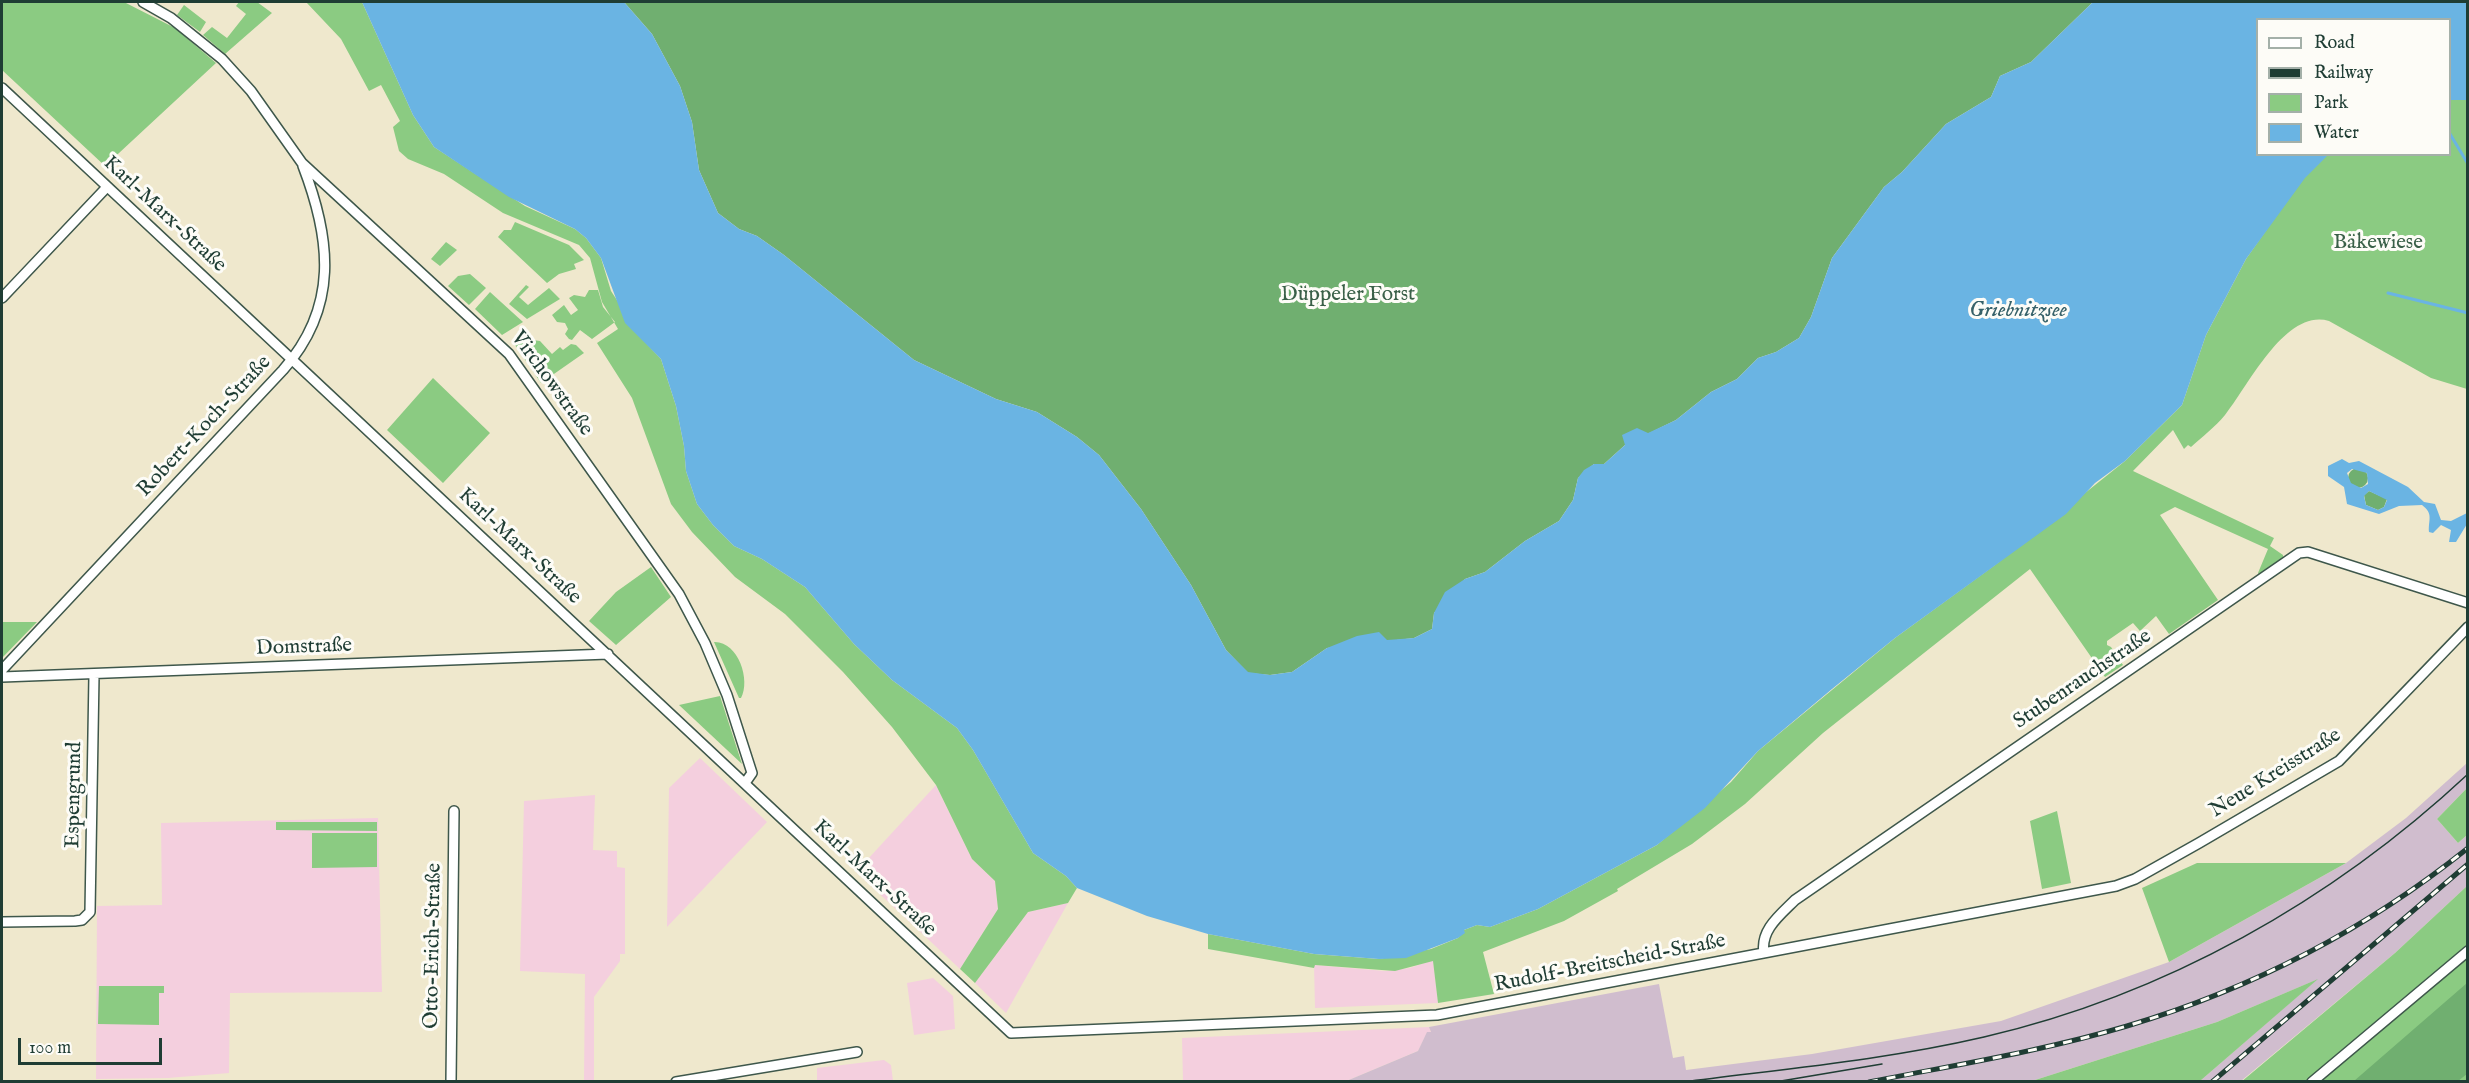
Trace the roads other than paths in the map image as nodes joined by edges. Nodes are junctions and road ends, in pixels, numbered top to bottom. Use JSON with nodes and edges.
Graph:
{"nodes":[{"id":1,"x":143,"y":2,"type":"edge"},
{"id":2,"x":2,"y":88,"type":"edge"},
{"id":3,"x":302,"y":163,"type":"junction"},
{"id":4,"x":108,"y":187,"type":"junction"},
{"id":5,"x":2,"y":298,"type":"edge"},
{"id":6,"x":292,"y":360,"type":"junction"},
{"id":7,"x":2468,"y":603,"type":"edge"},
{"id":8,"x":2468,"y":627,"type":"edge"},
{"id":9,"x":608,"y":654,"type":"junction"},
{"id":10,"x":2,"y":670,"type":"edge"},
{"id":11,"x":94,"y":675,"type":"junction"},
{"id":12,"x":2,"y":677,"type":"edge"},
{"id":13,"x":745,"y":783,"type":"junction"},
{"id":14,"x":454,"y":811,"type":"dead end"},
{"id":15,"x":2199,"y":843,"type":"joint"},
{"id":16,"x":2,"y":922,"type":"edge"},
{"id":17,"x":2468,"y":951,"type":"edge"},
{"id":18,"x":1764,"y":952,"type":"junction"},
{"id":19,"x":1011,"y":1033,"type":"joint"},
{"id":20,"x":857,"y":1052,"type":"dead end"},
{"id":21,"x":451,"y":1082,"type":"edge"},
{"id":22,"x":676,"y":1082,"type":"edge"},
{"id":23,"x":2312,"y":1082,"type":"edge"}],
"edges":[{"from":1,"to":3,"type":"street","name":"Virchowstraße"},
{"from":2,"to":4,"type":"street","name":"Karl-Marx-Straße"},
{"from":3,"to":6,"type":"street","name":"Robert-Koch-Straße"},
{"from":3,"to":13,"type":"street","name":"Virchowstraße"},
{"from":4,"to":5,"type":"street"},
{"from":4,"to":6,"type":"street","name":"Karl-Marx-Straße"},
{"from":6,"to":9,"type":"street","name":"Karl-Marx-Straße"},
{"from":6,"to":10,"type":"street","name":"Robert-Koch-Straße"},
{"from":7,"to":18,"type":"street","name":"Stubenrauchstraße"},
{"from":8,"to":15,"type":"street","name":"Neue Kreisstraße"},
{"from":9,"to":11,"type":"street","name":"Domstraße"},
{"from":9,"to":13,"type":"street","name":"Karl-Marx-Straße"},
{"from":11,"to":12,"type":"street","name":"Domstraße"},
{"from":11,"to":16,"type":"street","name":"Espengrund"},
{"from":13,"to":19,"type":"street","name":"Karl-Marx-Straße"},
{"from":14,"to":21,"type":"street","name":"Otto-Erich-Straße"},
{"from":15,"to":18,"type":"street","name":"Rudolf-Breitscheid-Straße"},
{"from":17,"to":23,"type":"street"},
{"from":18,"to":19,"type":"street","name":"Rudolf-Breitscheid-Straße"},
{"from":20,"to":22,"type":"street"}]}
